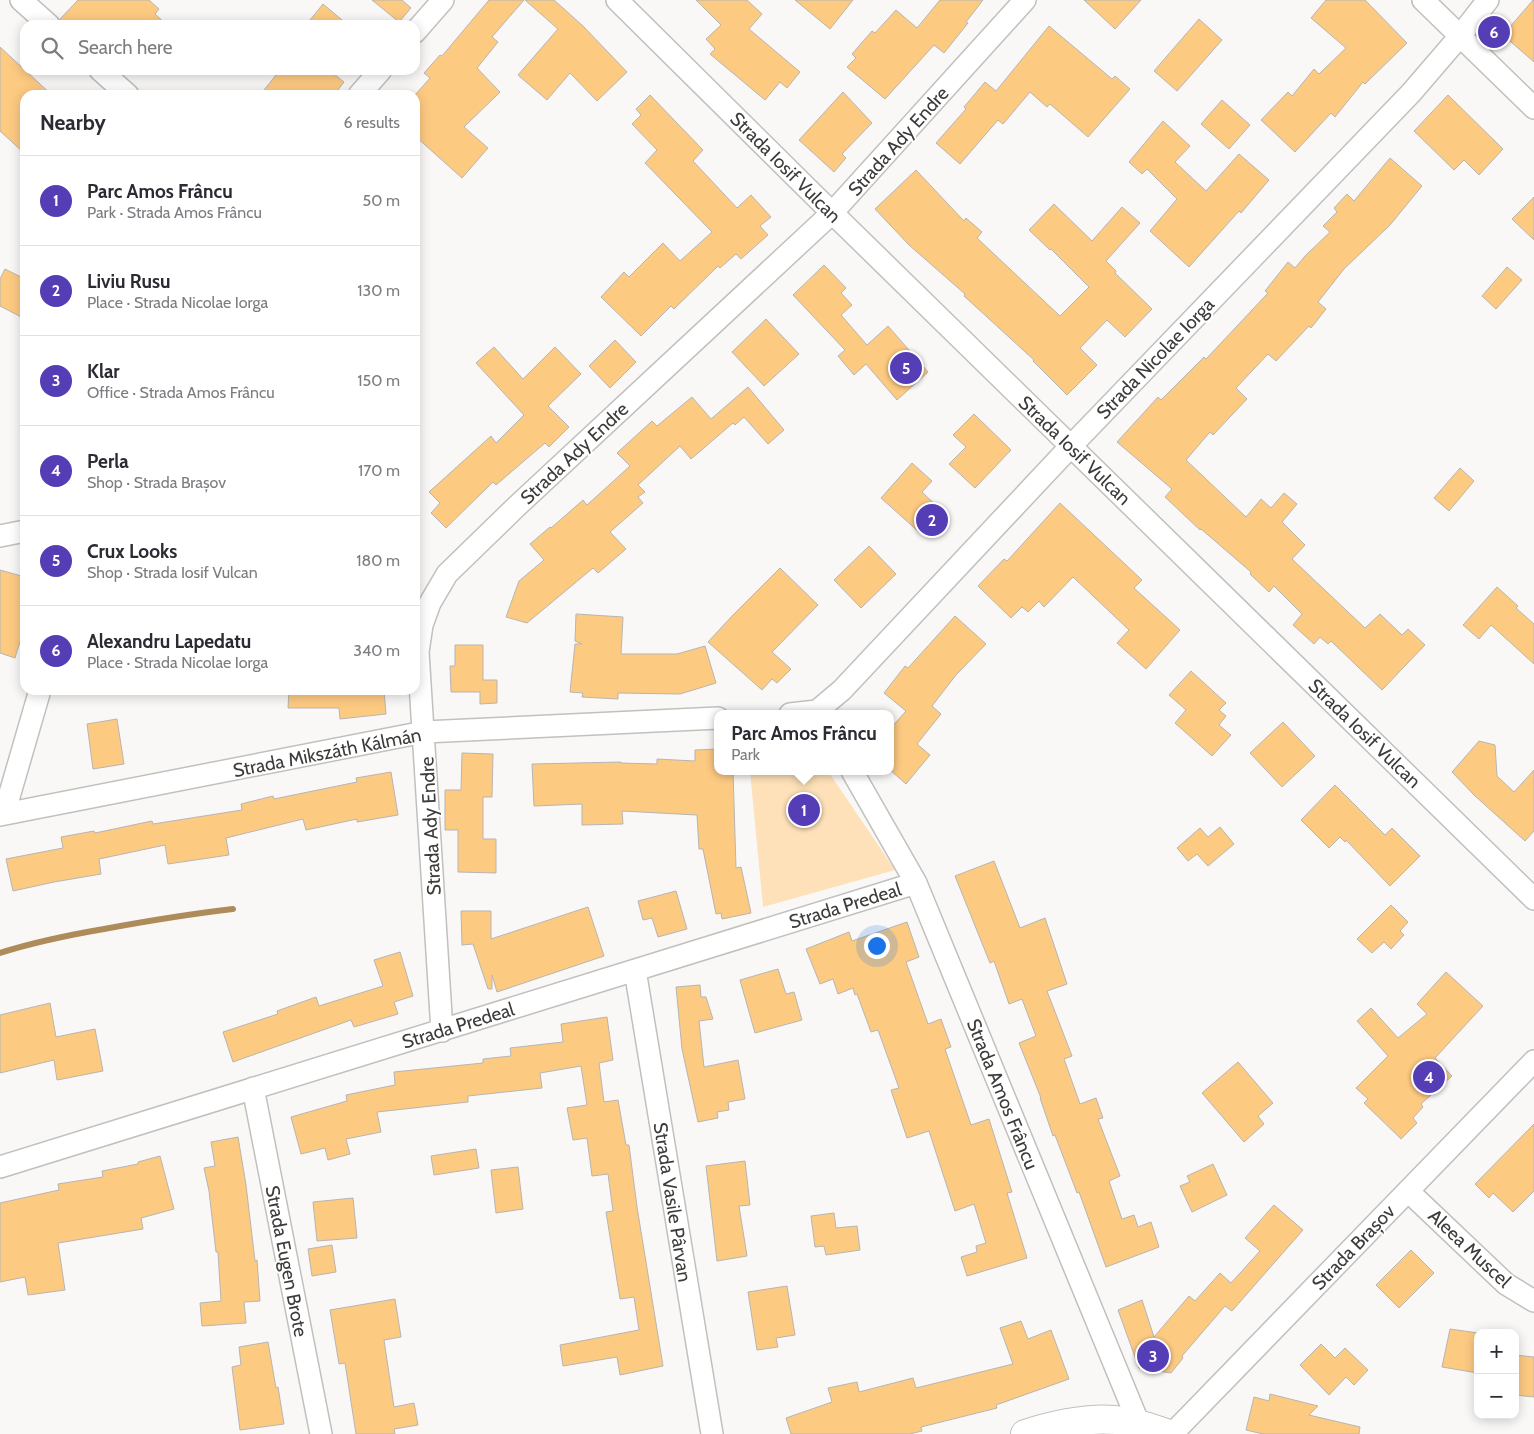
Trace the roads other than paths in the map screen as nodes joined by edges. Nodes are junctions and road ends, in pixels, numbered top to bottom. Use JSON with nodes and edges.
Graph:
{"nodes":[{"id":1,"x":21,"y":0,"type":"edge"},
{"id":2,"x":443,"y":0,"type":"edge"},
{"id":3,"x":617,"y":0,"type":"edge"},
{"id":4,"x":1025,"y":0,"type":"edge"},
{"id":5,"x":1423,"y":0,"type":"edge"},
{"id":6,"x":1488,"y":0,"type":"edge"},
{"id":7,"x":43,"y":20,"type":"edge"},
{"id":8,"x":420,"y":26,"type":"edge"},
{"id":9,"x":1460,"y":36,"type":"junction"},
{"id":10,"x":106,"y":75,"type":"edge"},
{"id":11,"x":377,"y":75,"type":"edge"},
{"id":12,"x":122,"y":90,"type":"edge"},
{"id":13,"x":363,"y":90,"type":"edge"},
{"id":14,"x":1534,"y":108,"type":"edge"},
{"id":15,"x":832,"y":213,"type":"junction"},
{"id":16,"x":1071,"y":446,"type":"junction"},
{"id":17,"x":20,"y":532,"type":"edge"},
{"id":18,"x":0,"y":536,"type":"edge"},
{"id":19,"x":420,"y":638,"type":"edge"},
{"id":20,"x":420,"y":679,"type":"edge"},
{"id":21,"x":38,"y":695,"type":"edge"},
{"id":22,"x":820,"y":710,"type":"edge"},
{"id":23,"x":714,"y":718,"type":"edge"},
{"id":24,"x":424,"y":732,"type":"junction"},
{"id":25,"x":854,"y":775,"type":"edge"},
{"id":26,"x":2,"y":814,"type":"edge"},
{"id":27,"x":916,"y":883,"type":"junction"},
{"id":28,"x":1534,"y":899,"type":"edge"},
{"id":29,"x":635,"y":970,"type":"junction"},
{"id":30,"x":442,"y":1031,"type":"junction"},
{"id":31,"x":1534,"y":1061,"type":"edge"},
{"id":32,"x":252,"y":1088,"type":"junction"},
{"id":33,"x":0,"y":1167,"type":"edge"},
{"id":34,"x":1408,"y":1191,"type":"junction"},
{"id":35,"x":1534,"y":1301,"type":"edge"},
{"id":36,"x":1139,"y":1424,"type":"junction"},
{"id":37,"x":321,"y":1434,"type":"edge"},
{"id":38,"x":712,"y":1434,"type":"edge"},
{"id":39,"x":1025,"y":1434,"type":"edge"},
{"id":40,"x":1171,"y":1434,"type":"edge"}],
"edges":[{"from":1,"to":7,"type":"street"},
{"from":2,"to":8,"type":"street"},
{"from":3,"to":15,"type":"street","name":"Strada Iosif Vulcan"},
{"from":4,"to":15,"type":"street","name":"Strada Ady Endre"},
{"from":5,"to":9,"type":"street"},
{"from":6,"to":9,"type":"street","name":"Strada Nicolae Iorga"},
{"from":9,"to":14,"type":"street"},
{"from":9,"to":16,"type":"street","name":"Strada Nicolae Iorga"},
{"from":10,"to":12,"type":"street"},
{"from":11,"to":13,"type":"street"},
{"from":15,"to":16,"type":"street","name":"Strada Iosif Vulcan"},
{"from":15,"to":19,"type":"street","name":"Strada Ady Endre"},
{"from":16,"to":22,"type":"street","name":"Strada Nicolae Iorga"},
{"from":16,"to":28,"type":"street","name":"Strada Iosif Vulcan"},
{"from":17,"to":18,"type":"street"},
{"from":20,"to":24,"type":"street","name":"Strada Ady Endre"},
{"from":21,"to":26,"type":"street"},
{"from":23,"to":24,"type":"street","name":"Strada Mikszáth Kálmán"},
{"from":24,"to":26,"type":"street","name":"Strada Mikszáth Kálmán"},
{"from":24,"to":30,"type":"street","name":"Strada Ady Endre"},
{"from":25,"to":27,"type":"street","name":"Strada Amos Frâncu"},
{"from":27,"to":29,"type":"street","name":"Strada Predeal"},
{"from":27,"to":36,"type":"street","name":"Strada Amos Frâncu"},
{"from":29,"to":30,"type":"street","name":"Strada Predeal"},
{"from":29,"to":38,"type":"street","name":"Strada Vasile Pârvan"},
{"from":30,"to":32,"type":"street","name":"Strada Predeal"},
{"from":31,"to":34,"type":"street","name":"Strada Brașov"},
{"from":32,"to":33,"type":"street","name":"Strada Predeal"},
{"from":32,"to":37,"type":"street","name":"Strada Eugen Brote"},
{"from":34,"to":35,"type":"street","name":"Aleea Muscel"},
{"from":34,"to":40,"type":"street","name":"Strada Brașov"},
{"from":36,"to":39,"type":"main road"},
{"from":36,"to":40,"type":"main road"}]}
